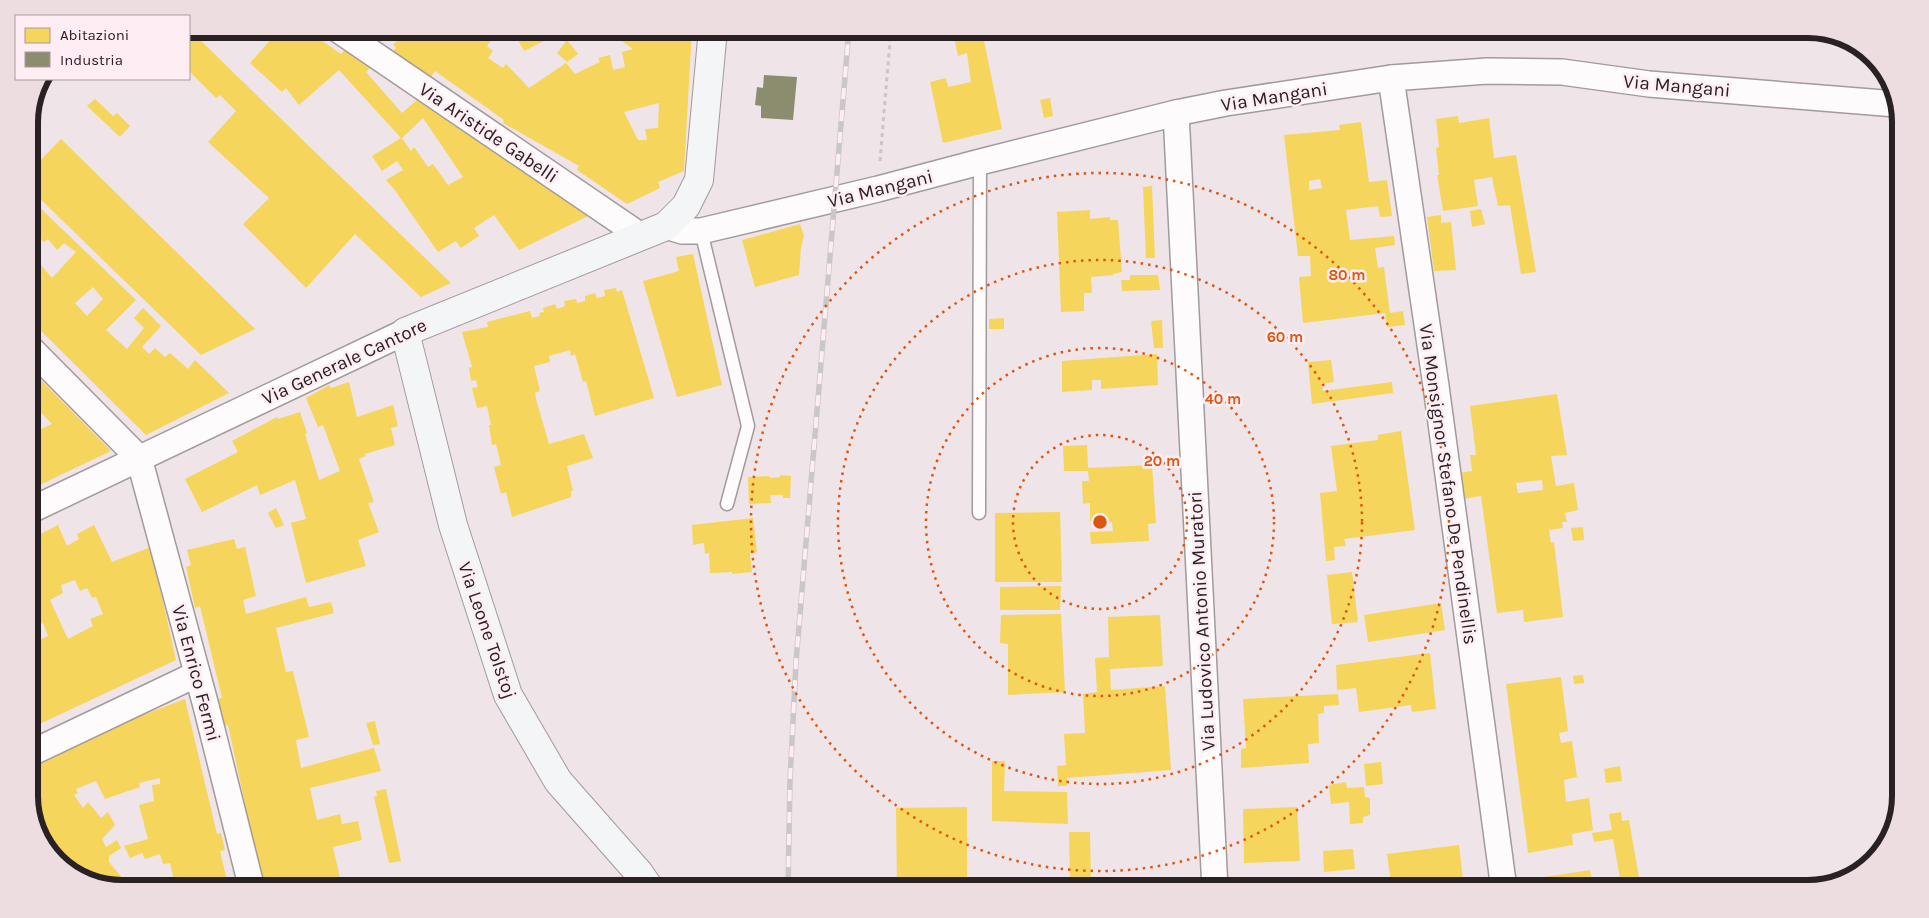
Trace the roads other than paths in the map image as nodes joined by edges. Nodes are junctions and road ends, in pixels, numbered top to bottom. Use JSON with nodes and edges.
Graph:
{"nodes":[{"id":1,"x":350,"y":38,"type":"edge"},
{"id":2,"x":712,"y":38,"type":"edge"},
{"id":3,"x":1391,"y":78,"type":"junction"},
{"id":4,"x":1890,"y":103,"type":"edge"},
{"id":5,"x":1176,"y":114,"type":"junction"},
{"id":6,"x":980,"y":162,"type":"junction"},
{"id":7,"x":666,"y":226,"type":"junction"},
{"id":8,"x":701,"y":231,"type":"junction"},
{"id":9,"x":641,"y":236,"type":"junction"},
{"id":10,"x":405,"y":332,"type":"junction"},
{"id":11,"x":38,"y":356,"type":"edge"},
{"id":12,"x":139,"y":458,"type":"junction"},
{"id":13,"x":726,"y":504,"type":"dead end"},
{"id":14,"x":38,"y":507,"type":"edge"},
{"id":15,"x":979,"y":513,"type":"dead end"},
{"id":16,"x":197,"y":674,"type":"junction"},
{"id":17,"x":38,"y":750,"type":"edge"},
{"id":18,"x":250,"y":881,"type":"edge"},
{"id":19,"x":644,"y":881,"type":"edge"},
{"id":20,"x":1215,"y":881,"type":"edge"},
{"id":21,"x":1503,"y":881,"type":"edge"}],
"edges":[{"from":1,"to":9,"type":"street","name":"Via Aristide Gabelli"},
{"from":2,"to":7,"type":"street"},
{"from":3,"to":4,"type":"street","name":"Via Mangani"},
{"from":3,"to":5,"type":"street","name":"Via Mangani"},
{"from":3,"to":21,"type":"street","name":"Via Monsignor Stefano De Pendinellis"},
{"from":5,"to":6,"type":"street","name":"Via Mangani"},
{"from":5,"to":20,"type":"street","name":"Via Ludovico Antonio Muratori"},
{"from":6,"to":8,"type":"street","name":"Via Mangani"},
{"from":6,"to":15,"type":"lane"},
{"from":7,"to":8,"type":"street","name":"Via Mangani"},
{"from":7,"to":9,"type":"street","name":"Via Generale Cantore"},
{"from":8,"to":13,"type":"lane"},
{"from":9,"to":10,"type":"street","name":"Via Generale Cantore"},
{"from":10,"to":12,"type":"street","name":"Via Generale Cantore"},
{"from":10,"to":19,"type":"street","name":"Via Leone Tolstoj"},
{"from":11,"to":12,"type":"street"},
{"from":12,"to":14,"type":"street","name":"Via Generale Cantore"},
{"from":12,"to":16,"type":"street","name":"Via Enrico Fermi"},
{"from":16,"to":17,"type":"street"},
{"from":16,"to":18,"type":"street","name":"Via Enrico Fermi"}]}
